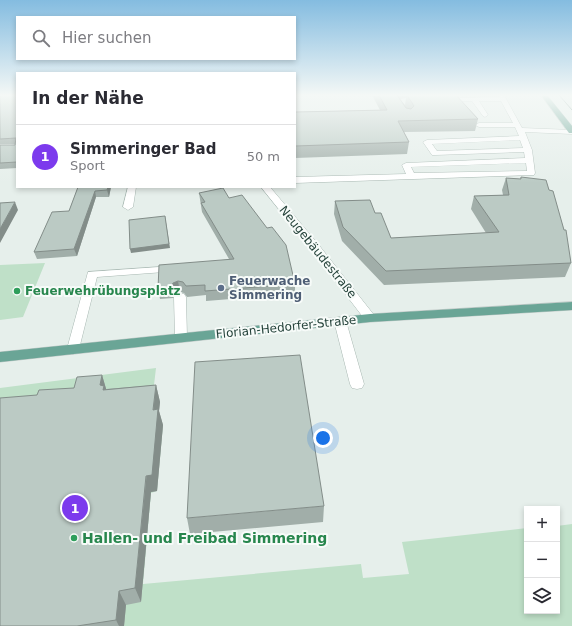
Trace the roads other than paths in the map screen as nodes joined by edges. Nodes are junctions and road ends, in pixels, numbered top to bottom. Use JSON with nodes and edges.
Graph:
{"nodes":[{"id":1,"x":517,"y":124,"type":"edge"},
{"id":2,"x":479,"y":125,"type":"dead end"},
{"id":3,"x":521,"y":131,"type":"junction"},
{"id":4,"x":572,"y":132,"type":"edge"},
{"id":5,"x":528,"y":150,"type":"junction"},
{"id":6,"x":530,"y":160,"type":"junction"},
{"id":7,"x":411,"y":176,"type":"junction"},
{"id":8,"x":296,"y":180,"type":"edge"},
{"id":9,"x":132,"y":188,"type":"edge"},
{"id":10,"x":266,"y":188,"type":"edge"},
{"id":11,"x":128,"y":207,"type":"dead end"},
{"id":12,"x":188,"y":268,"type":"edge"},
{"id":13,"x":180,"y":297,"type":"dead end"},
{"id":14,"x":572,"y":306,"type":"edge"},
{"id":15,"x":370,"y":318,"type":"junction"},
{"id":16,"x":340,"y":321,"type":"junction"},
{"id":17,"x":181,"y":338,"type":"junction"},
{"id":18,"x":73,"y":349,"type":"junction"},
{"id":19,"x":0,"y":357,"type":"edge"},
{"id":20,"x":357,"y":384,"type":"dead end"}],
"edges":[{"from":1,"to":3,"type":"street"},
{"from":2,"to":3,"type":"street"},
{"from":3,"to":4,"type":"street"},
{"from":3,"to":5,"type":"street"},
{"from":3,"to":5,"type":"street"},
{"from":5,"to":6,"type":"street"},
{"from":6,"to":7,"type":"street"},
{"from":6,"to":7,"type":"street"},
{"from":7,"to":8,"type":"street"},
{"from":9,"to":11,"type":"street"},
{"from":10,"to":15,"type":"street","name":"Neugebäudestraße"},
{"from":12,"to":18,"type":"street"},
{"from":13,"to":17,"type":"street"},
{"from":14,"to":15,"type":"main road","name":"Florian-Hedorfer-Straße"},
{"from":15,"to":16,"type":"main road","name":"Florian-Hedorfer-Straße"},
{"from":16,"to":17,"type":"main road","name":"Florian-Hedorfer-Straße"},
{"from":16,"to":20,"type":"street"},
{"from":17,"to":18,"type":"main road","name":"Florian-Hedorfer-Straße"},
{"from":18,"to":19,"type":"main road","name":"Florian-Hedorfer-Straße"}]}
